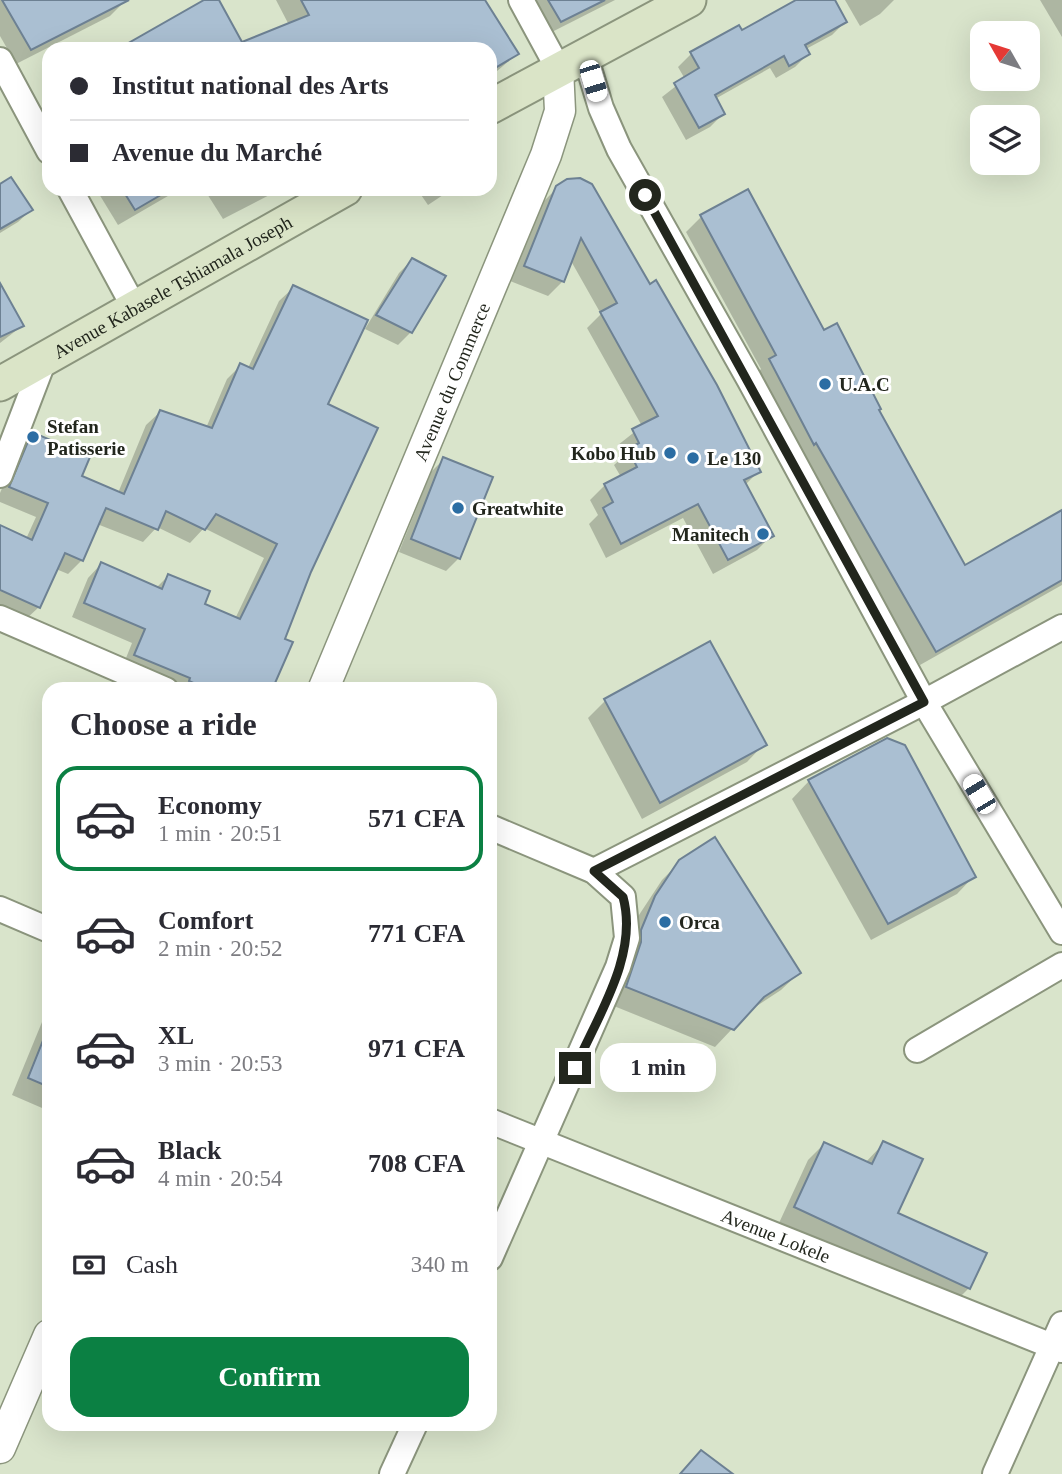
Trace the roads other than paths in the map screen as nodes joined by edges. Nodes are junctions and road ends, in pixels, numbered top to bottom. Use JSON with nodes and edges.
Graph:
{"nodes":[{"id":1,"x":521,"y":0,"type":"edge"},
{"id":2,"x":689,"y":0,"type":"edge"},
{"id":3,"x":0,"y":60,"type":"edge"},
{"id":4,"x":572,"y":61,"type":"junction"},
{"id":5,"x":497,"y":103,"type":"edge"},
{"id":6,"x":42,"y":138,"type":"edge"},
{"id":7,"x":74,"y":196,"type":"edge"},
{"id":8,"x":332,"y":196,"type":"edge"},
{"id":9,"x":134,"y":307,"type":"junction"},
{"id":10,"x":44,"y":360,"type":"junction"},
{"id":11,"x":0,"y":384,"type":"edge"},
{"id":12,"x":0,"y":475,"type":"edge"},
{"id":13,"x":0,"y":618,"type":"edge"},
{"id":14,"x":1062,"y":627,"type":"edge"},
{"id":15,"x":148,"y":682,"type":"edge"},
{"id":16,"x":326,"y":682,"type":"edge"},
{"id":17,"x":924,"y":702,"type":"junction"},
{"id":18,"x":497,"y":830,"type":"edge"},
{"id":19,"x":594,"y":871,"type":"junction"},
{"id":20,"x":0,"y":909,"type":"edge"},
{"id":21,"x":42,"y":927,"type":"edge"},
{"id":22,"x":1062,"y":932,"type":"edge"},
{"id":23,"x":1062,"y":965,"type":"edge"},
{"id":24,"x":917,"y":1050,"type":"dead end"},
{"id":25,"x":497,"y":1124,"type":"edge"},
{"id":26,"x":542,"y":1144,"type":"junction"},
{"id":27,"x":497,"y":1243,"type":"edge"},
{"id":28,"x":1059,"y":1340,"type":"edge"},
{"id":29,"x":42,"y":1351,"type":"edge"},
{"id":30,"x":412,"y":1431,"type":"edge"},
{"id":31,"x":0,"y":1448,"type":"edge"},
{"id":32,"x":392,"y":1474,"type":"edge"},
{"id":33,"x":995,"y":1474,"type":"edge"}],
"edges":[{"from":1,"to":4,"type":"street"},
{"from":2,"to":4,"type":"main road"},
{"from":3,"to":6,"type":"street"},
{"from":4,"to":5,"type":"main road"},
{"from":4,"to":16,"type":"street","name":"Avenue du Commerce"},
{"from":4,"to":17,"type":"street"},
{"from":7,"to":9,"type":"street"},
{"from":8,"to":9,"type":"main road","name":"Avenue Kabasele Tshiamala Joseph"},
{"from":9,"to":10,"type":"main road","name":"Avenue Kabasele Tshiamala Joseph"},
{"from":10,"to":11,"type":"main road","name":"Avenue Kabasele Tshiamala Joseph"},
{"from":10,"to":12,"type":"street"},
{"from":13,"to":15,"type":"street"},
{"from":14,"to":17,"type":"street"},
{"from":17,"to":19,"type":"street"},
{"from":17,"to":22,"type":"street"},
{"from":18,"to":19,"type":"street"},
{"from":19,"to":26,"type":"street"},
{"from":20,"to":21,"type":"street"},
{"from":23,"to":24,"type":"street"},
{"from":25,"to":26,"type":"street","name":"Avenue Lokele"},
{"from":26,"to":27,"type":"street"},
{"from":26,"to":28,"type":"street","name":"Avenue Lokele"},
{"from":28,"to":33,"type":"street"},
{"from":29,"to":31,"type":"street"},
{"from":30,"to":32,"type":"street"}]}
